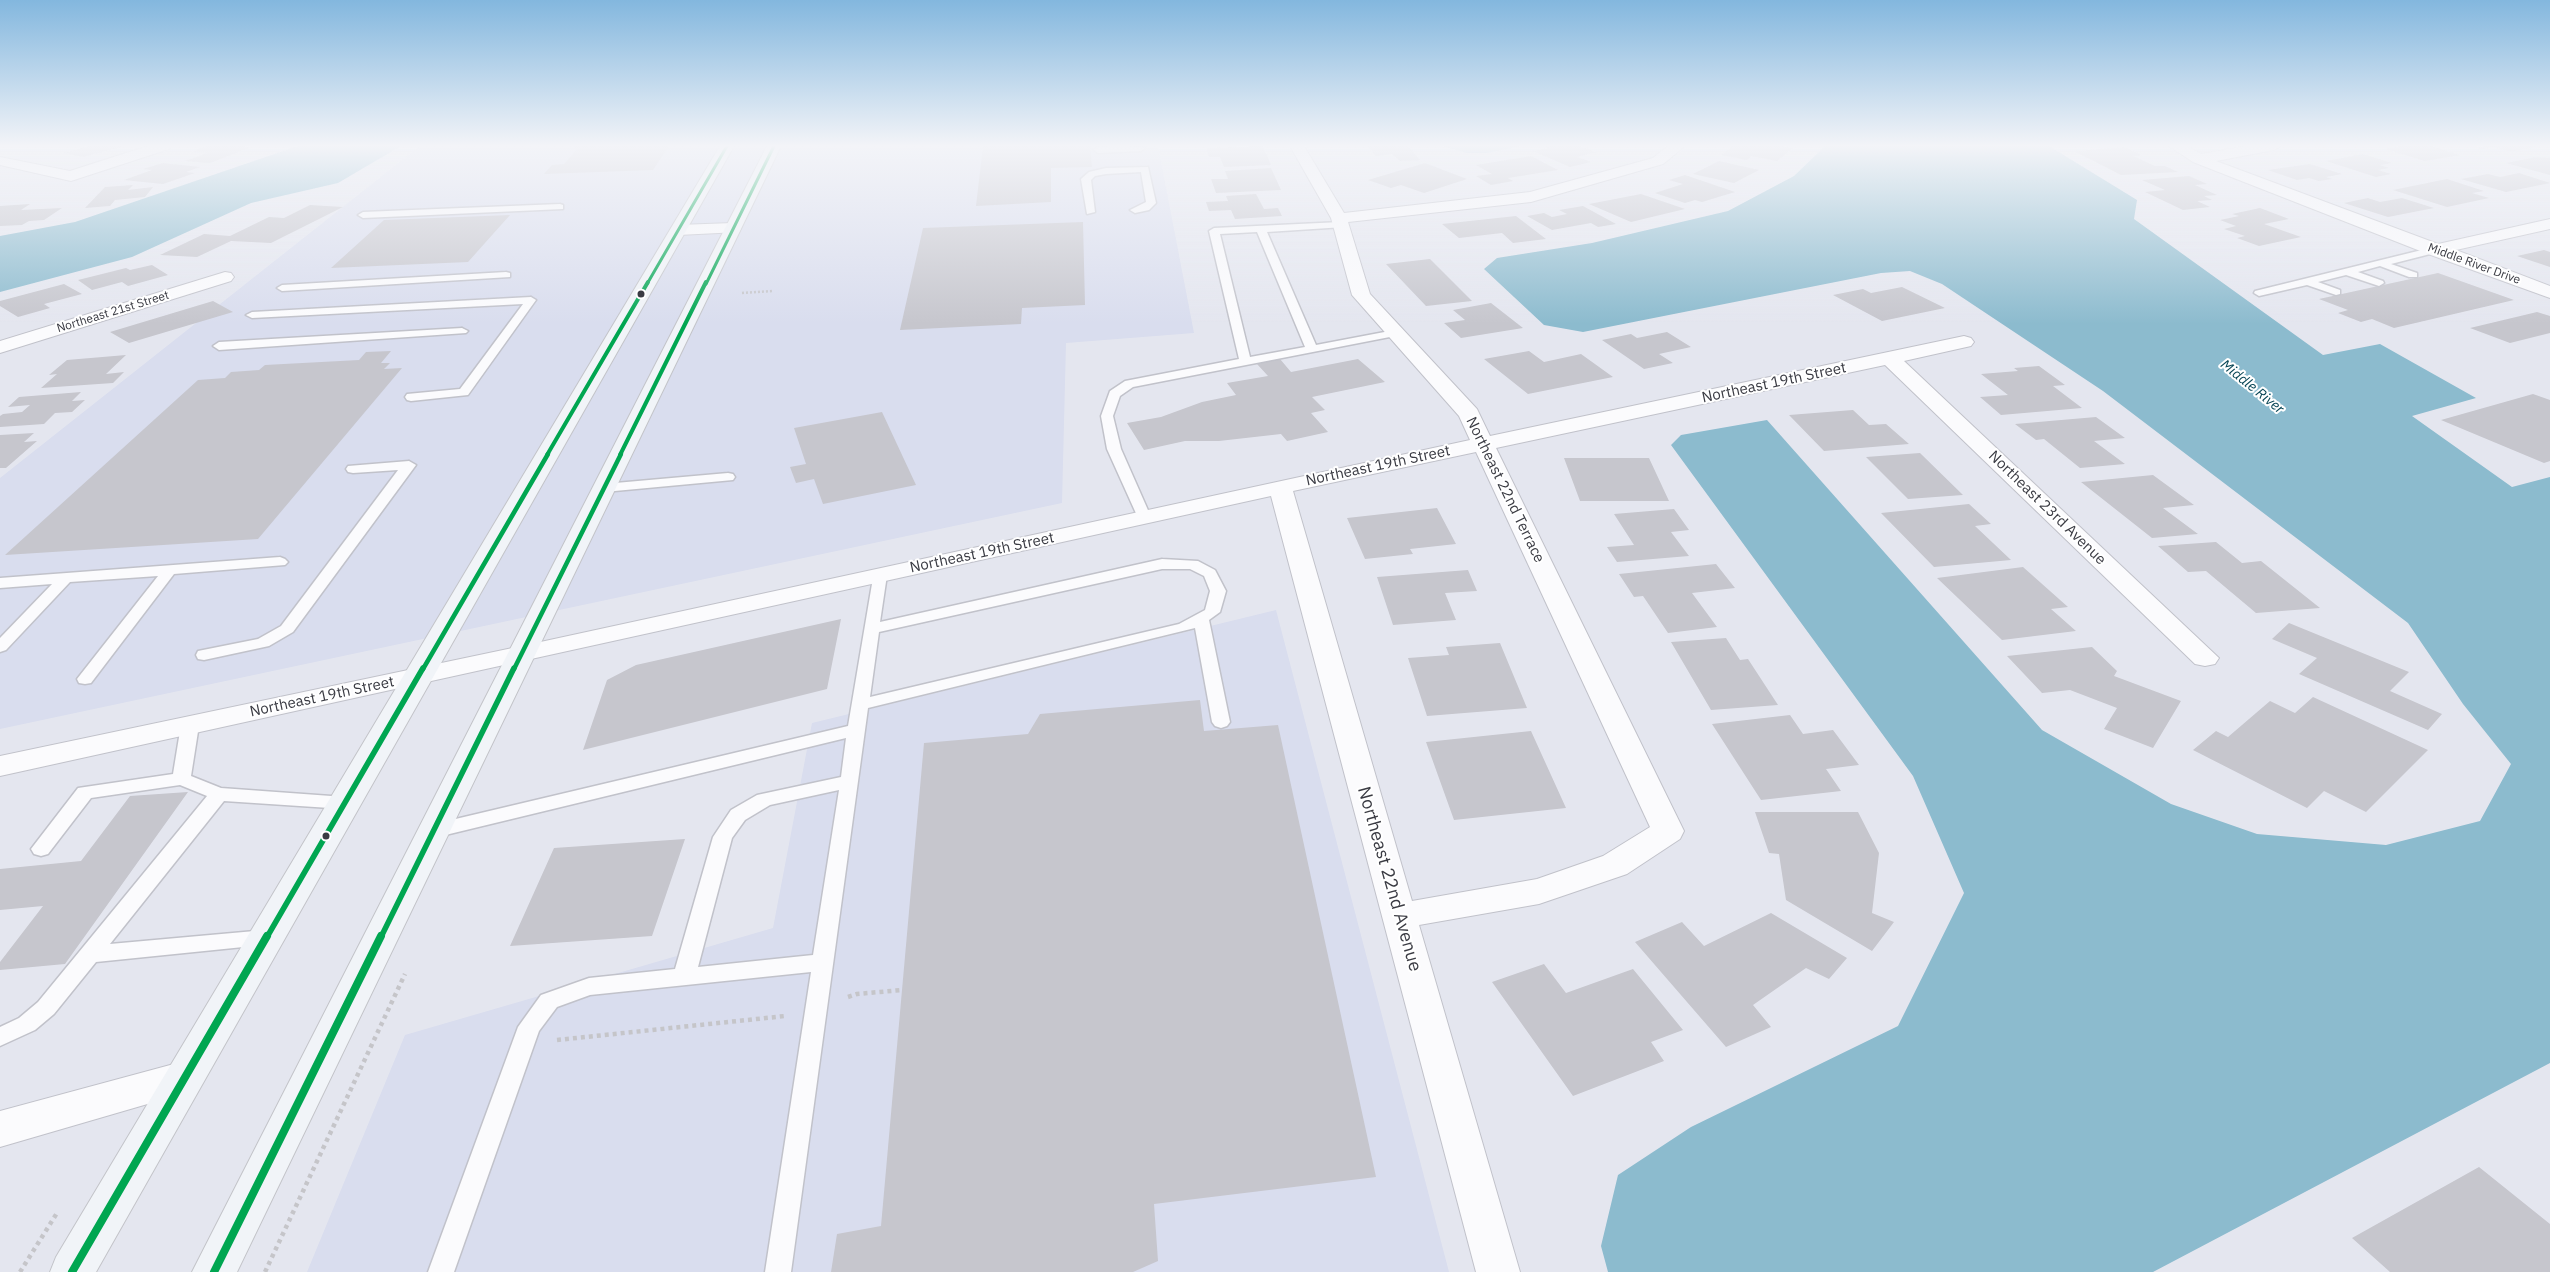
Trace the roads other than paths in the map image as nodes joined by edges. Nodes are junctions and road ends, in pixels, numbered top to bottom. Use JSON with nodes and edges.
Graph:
{"nodes":[{"id":1,"x":692,"y":205,"type":"edge"},
{"id":2,"x":744,"y":205,"type":"edge"},
{"id":3,"x":1089,"y":205,"type":"edge"},
{"id":4,"x":1149,"y":205,"type":"edge"},
{"id":5,"x":1331,"y":205,"type":"edge"},
{"id":6,"x":1464,"y":205,"type":"edge"},
{"id":7,"x":2318,"y":205,"type":"edge"},
{"id":8,"x":560,"y":207,"type":"dead end"},
{"id":9,"x":1135,"y":210,"type":"dead end"},
{"id":10,"x":1090,"y":212,"type":"dead end"},
{"id":11,"x":363,"y":215,"type":"dead end"},
{"id":12,"x":1340,"y":221,"type":"junction"},
{"id":13,"x":2550,"y":224,"type":"edge"},
{"id":14,"x":733,"y":228,"type":"junction"},
{"id":15,"x":1260,"y":229,"type":"junction"},
{"id":16,"x":678,"y":230,"type":"junction"},
{"id":17,"x":2434,"y":250,"type":"junction"},
{"id":18,"x":2380,"y":263,"type":"junction"},
{"id":19,"x":2346,"y":271,"type":"junction"},
{"id":20,"x":506,"y":275,"type":"dead end"},
{"id":21,"x":2413,"y":275,"type":"dead end"},
{"id":22,"x":225,"y":277,"type":"dead end"},
{"id":23,"x":2307,"y":281,"type":"junction"},
{"id":24,"x":2379,"y":283,"type":"dead end"},
{"id":25,"x":282,"y":288,"type":"dead end"},
{"id":26,"x":2336,"y":292,"type":"dead end"},
{"id":27,"x":2550,"y":292,"type":"edge"},
{"id":28,"x":2259,"y":293,"type":"dead end"},
{"id":29,"x":252,"y":315,"type":"dead end"},
{"id":30,"x":462,"y":331,"type":"dead end"},
{"id":31,"x":1395,"y":333,"type":"junction"},
{"id":32,"x":36,"y":336,"type":"junction"},
{"id":33,"x":1964,"y":342,"type":"dead end"},
{"id":34,"x":218,"y":346,"type":"dead end"},
{"id":35,"x":0,"y":347,"type":"edge"},
{"id":36,"x":1312,"y":349,"type":"junction"},
{"id":37,"x":1890,"y":358,"type":"junction"},
{"id":38,"x":1245,"y":361,"type":"junction"},
{"id":39,"x":0,"y":363,"type":"edge"},
{"id":40,"x":411,"y":397,"type":"dead end"},
{"id":41,"x":1483,"y":444,"type":"junction"},
{"id":42,"x":354,"y":470,"type":"dead end"},
{"id":43,"x":728,"y":477,"type":"dead end"},
{"id":44,"x":1280,"y":487,"type":"junction"},
{"id":45,"x":604,"y":488,"type":"junction"},
{"id":46,"x":1144,"y":517,"type":"junction"},
{"id":47,"x":280,"y":562,"type":"dead end"},
{"id":48,"x":170,"y":570,"type":"junction"},
{"id":49,"x":879,"y":575,"type":"junction"},
{"id":50,"x":66,"y":578,"type":"junction"},
{"id":51,"x":0,"y":583,"type":"edge"},
{"id":52,"x":1201,"y":618,"type":"junction"},
{"id":53,"x":871,"y":629,"type":"junction"},
{"id":54,"x":0,"y":647,"type":"edge"},
{"id":55,"x":522,"y":654,"type":"junction"},
{"id":56,"x":204,"y":655,"type":"dead end"},
{"id":57,"x":2205,"y":658,"type":"dead end"},
{"id":58,"x":419,"y":676,"type":"junction"},
{"id":59,"x":85,"y":678,"type":"dead end"},
{"id":60,"x":860,"y":705,"type":"junction"},
{"id":61,"x":1221,"y":722,"type":"dead end"},
{"id":62,"x":190,"y":725,"type":"junction"},
{"id":63,"x":856,"y":730,"type":"junction"},
{"id":64,"x":0,"y":766,"type":"edge"},
{"id":65,"x":181,"y":779,"type":"junction"},
{"id":66,"x":850,"y":781,"type":"junction"},
{"id":67,"x":219,"y":794,"type":"junction"},
{"id":68,"x":345,"y":803,"type":"junction"},
{"id":69,"x":433,"y":831,"type":"junction"},
{"id":70,"x":41,"y":849,"type":"dead end"},
{"id":71,"x":1400,"y":916,"type":"junction"},
{"id":72,"x":266,"y":938,"type":"junction"},
{"id":73,"x":90,"y":954,"type":"junction"},
{"id":74,"x":823,"y":962,"type":"junction"},
{"id":75,"x":684,"y":977,"type":"junction"},
{"id":76,"x":0,"y":1037,"type":"edge"},
{"id":77,"x":185,"y":1077,"type":"junction"},
{"id":78,"x":0,"y":1129,"type":"edge"},
{"id":79,"x":72,"y":1272,"type":"edge"},
{"id":80,"x":214,"y":1272,"type":"edge"},
{"id":81,"x":441,"y":1272,"type":"edge"},
{"id":82,"x":778,"y":1272,"type":"edge"},
{"id":83,"x":1498,"y":1272,"type":"edge"}],
"edges":[{"from":1,"to":16,"type":"main road"},
{"from":2,"to":14,"type":"main road"},
{"from":3,"to":10,"type":"lane"},
{"from":4,"to":9,"type":"lane"},
{"from":5,"to":12,"type":"street","name":"Northeast 22nd Terrace"},
{"from":6,"to":12,"type":"street"},
{"from":7,"to":17,"type":"street","name":"Middle River Drive"},
{"from":8,"to":11,"type":"lane"},
{"from":12,"to":15,"type":"lane"},
{"from":12,"to":31,"type":"street","name":"Northeast 22nd Terrace"},
{"from":13,"to":17,"type":"street"},
{"from":14,"to":16,"type":"street"},
{"from":14,"to":45,"type":"main road"},
{"from":15,"to":36,"type":"lane"},
{"from":15,"to":38,"type":"lane"},
{"from":16,"to":58,"type":"main road"},
{"from":17,"to":18,"type":"lane"},
{"from":17,"to":27,"type":"street","name":"Middle River Drive"},
{"from":18,"to":19,"type":"lane"},
{"from":18,"to":21,"type":"lane"},
{"from":19,"to":23,"type":"lane"},
{"from":19,"to":24,"type":"lane"},
{"from":20,"to":25,"type":"lane"},
{"from":22,"to":32,"type":"street","name":"Northeast 21st Street"},
{"from":23,"to":26,"type":"lane"},
{"from":23,"to":28,"type":"lane"},
{"from":29,"to":40,"type":"lane"},
{"from":30,"to":34,"type":"lane"},
{"from":31,"to":36,"type":"lane"},
{"from":31,"to":41,"type":"street","name":"Northeast 22nd Terrace"},
{"from":32,"to":35,"type":"street","name":"Northeast 21st Street"},
{"from":32,"to":39,"type":"street"},
{"from":33,"to":37,"type":"street","name":"Northeast 19th Street"},
{"from":36,"to":38,"type":"lane"},
{"from":37,"to":41,"type":"street","name":"Northeast 19th Street"},
{"from":37,"to":57,"type":"street","name":"Northeast 23rd Avenue"},
{"from":38,"to":46,"type":"lane"},
{"from":41,"to":44,"type":"street","name":"Northeast 19th Street"},
{"from":41,"to":71,"type":"street","name":"Northeast 22nd Terrace"},
{"from":42,"to":56,"type":"lane"},
{"from":43,"to":45,"type":"lane"},
{"from":44,"to":46,"type":"street","name":"Northeast 19th Street"},
{"from":44,"to":71,"type":"street","name":"Northeast 22nd Avenue"},
{"from":45,"to":55,"type":"main road"},
{"from":46,"to":49,"type":"street","name":"Northeast 19th Street"},
{"from":47,"to":48,"type":"lane"},
{"from":48,"to":50,"type":"lane"},
{"from":48,"to":59,"type":"lane"},
{"from":49,"to":53,"type":"lane"},
{"from":49,"to":55,"type":"street","name":"Northeast 19th Street"},
{"from":50,"to":51,"type":"lane"},
{"from":50,"to":54,"type":"lane"},
{"from":52,"to":53,"type":"lane"},
{"from":52,"to":60,"type":"lane"},
{"from":52,"to":61,"type":"lane"},
{"from":53,"to":60,"type":"lane"},
{"from":55,"to":58,"type":"street","name":"Northeast 19th Street"},
{"from":55,"to":69,"type":"main road"},
{"from":58,"to":62,"type":"street","name":"Northeast 19th Street"},
{"from":58,"to":68,"type":"main road"},
{"from":60,"to":63,"type":"lane"},
{"from":62,"to":64,"type":"street","name":"Northeast 19th Street"},
{"from":62,"to":65,"type":"lane"},
{"from":63,"to":66,"type":"lane"},
{"from":63,"to":69,"type":"lane"},
{"from":65,"to":67,"type":"lane"},
{"from":65,"to":70,"type":"lane"},
{"from":66,"to":74,"type":"lane"},
{"from":66,"to":75,"type":"lane"},
{"from":67,"to":68,"type":"lane"},
{"from":67,"to":73,"type":"lane"},
{"from":68,"to":72,"type":"main road"},
{"from":69,"to":80,"type":"main road"},
{"from":71,"to":83,"type":"street","name":"Northeast 22nd Avenue"},
{"from":72,"to":73,"type":"lane"},
{"from":72,"to":77,"type":"main road"},
{"from":73,"to":76,"type":"lane"},
{"from":74,"to":75,"type":"lane"},
{"from":74,"to":82,"type":"lane"},
{"from":75,"to":81,"type":"lane"},
{"from":77,"to":78,"type":"street"},
{"from":77,"to":79,"type":"main road"}]}
